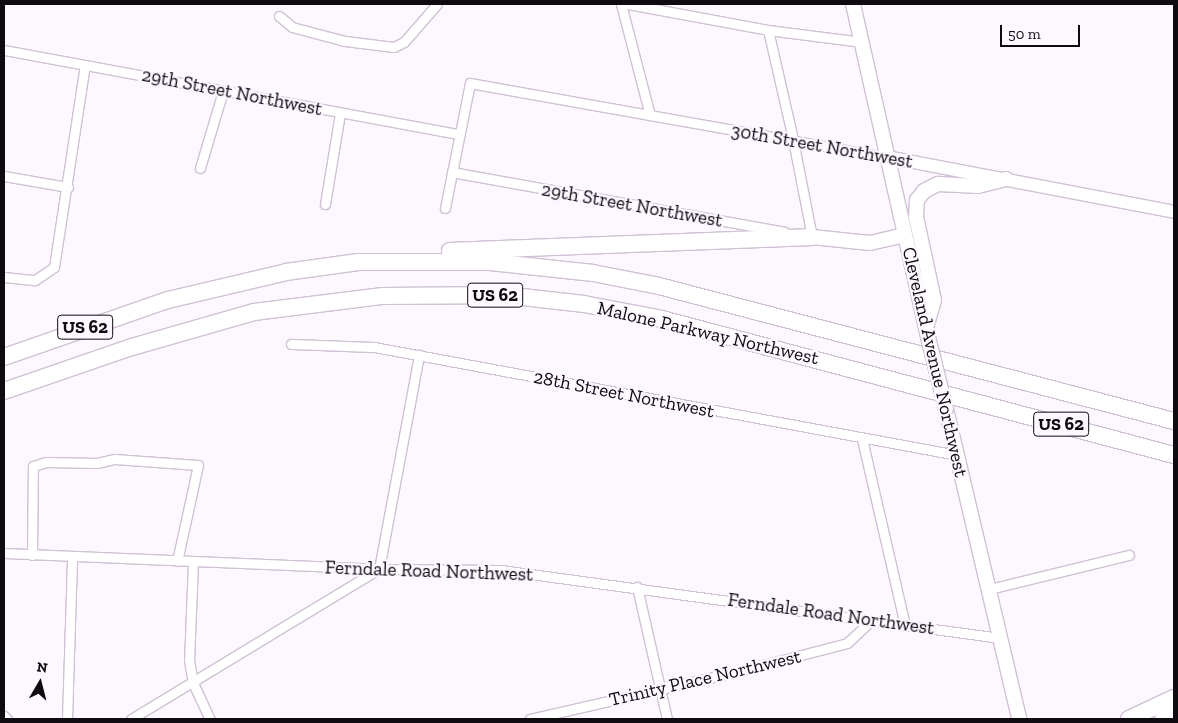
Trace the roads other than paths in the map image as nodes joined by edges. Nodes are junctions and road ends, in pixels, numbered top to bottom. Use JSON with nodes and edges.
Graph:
{"nodes":[{"id":1,"x":437,"y":4,"type":"edge"},
{"id":2,"x":621,"y":4,"type":"edge"},
{"id":3,"x":628,"y":4,"type":"edge"},
{"id":4,"x":853,"y":4,"type":"edge"},
{"id":5,"x":280,"y":16,"type":"dead end"},
{"id":6,"x":768,"y":30,"type":"junction"},
{"id":7,"x":862,"y":42,"type":"junction"},
{"id":8,"x":4,"y":50,"type":"edge"},
{"id":9,"x":85,"y":65,"type":"junction"},
{"id":10,"x":222,"y":91,"type":"junction"},
{"id":11,"x":340,"y":113,"type":"junction"},
{"id":12,"x":650,"y":115,"type":"junction"},
{"id":13,"x":459,"y":134,"type":"junction"},
{"id":14,"x":792,"y":140,"type":"junction"},
{"id":15,"x":887,"y":158,"type":"junction"},
{"id":16,"x":200,"y":168,"type":"dead end"},
{"id":17,"x":452,"y":172,"type":"junction"},
{"id":18,"x":4,"y":176,"type":"edge"},
{"id":19,"x":1006,"y":179,"type":"junction"},
{"id":20,"x":68,"y":187,"type":"junction"},
{"id":21,"x":325,"y":204,"type":"dead end"},
{"id":22,"x":445,"y":208,"type":"dead end"},
{"id":23,"x":1174,"y":212,"type":"edge"},
{"id":24,"x":904,"y":235,"type":"junction"},
{"id":25,"x":812,"y":237,"type":"junction"},
{"id":26,"x":358,"y":262,"type":"junction"},
{"id":27,"x":4,"y":277,"type":"edge"},
{"id":28,"x":168,"y":300,"type":"junction"},
{"id":29,"x":927,"y":335,"type":"junction"},
{"id":30,"x":290,"y":344,"type":"dead end"},
{"id":31,"x":4,"y":346,"type":"edge"},
{"id":32,"x":419,"y":355,"type":"junction"},
{"id":33,"x":4,"y":357,"type":"edge"},
{"id":34,"x":4,"y":391,"type":"edge"},
{"id":35,"x":1174,"y":421,"type":"edge"},
{"id":36,"x":862,"y":439,"type":"junction"},
{"id":37,"x":1136,"y":445,"type":"junction"},
{"id":38,"x":957,"y":456,"type":"junction"},
{"id":39,"x":1174,"y":456,"type":"edge"},
{"id":40,"x":1174,"y":462,"type":"edge"},
{"id":41,"x":4,"y":553,"type":"edge"},
{"id":42,"x":32,"y":555,"type":"junction"},
{"id":43,"x":1129,"y":555,"type":"dead end"},
{"id":44,"x":72,"y":556,"type":"junction"},
{"id":45,"x":177,"y":561,"type":"junction"},
{"id":46,"x":193,"y":562,"type":"junction"},
{"id":47,"x":380,"y":568,"type":"junction"},
{"id":48,"x":637,"y":587,"type":"junction"},
{"id":49,"x":989,"y":589,"type":"junction"},
{"id":50,"x":872,"y":620,"type":"junction"},
{"id":51,"x":905,"y":625,"type":"junction"},
{"id":52,"x":1000,"y":638,"type":"junction"},
{"id":53,"x":193,"y":683,"type":"junction"},
{"id":54,"x":660,"y":689,"type":"junction"},
{"id":55,"x":1174,"y":698,"type":"edge"},
{"id":56,"x":1174,"y":714,"type":"edge"},
{"id":57,"x":4,"y":716,"type":"edge"},
{"id":58,"x":7,"y":719,"type":"edge"},
{"id":59,"x":67,"y":719,"type":"edge"},
{"id":60,"x":131,"y":719,"type":"edge"},
{"id":61,"x":210,"y":719,"type":"edge"},
{"id":62,"x":530,"y":719,"type":"edge"},
{"id":63,"x":667,"y":719,"type":"edge"},
{"id":64,"x":1019,"y":719,"type":"edge"},
{"id":65,"x":1129,"y":719,"type":"edge"},
{"id":66,"x":1163,"y":719,"type":"edge"}],
"edges":[{"from":1,"to":5,"type":"street"},
{"from":2,"to":12,"type":"street"},
{"from":3,"to":6,"type":"street"},
{"from":4,"to":7,"type":"main road","name":"Cleveland Avenue Northwest"},
{"from":6,"to":7,"type":"street"},
{"from":6,"to":14,"type":"street"},
{"from":7,"to":15,"type":"main road","name":"Cleveland Avenue Northwest"},
{"from":8,"to":9,"type":"street","name":"29th Street Northwest"},
{"from":9,"to":10,"type":"street","name":"29th Street Northwest"},
{"from":9,"to":20,"type":"street"},
{"from":10,"to":11,"type":"street","name":"29th Street Northwest"},
{"from":10,"to":16,"type":"street"},
{"from":11,"to":13,"type":"street","name":"29th Street Northwest"},
{"from":11,"to":21,"type":"street"},
{"from":12,"to":13,"type":"street","name":"30th Street Northwest"},
{"from":12,"to":14,"type":"street","name":"30th Street Northwest"},
{"from":13,"to":17,"type":"street"},
{"from":14,"to":15,"type":"street","name":"30th Street Northwest"},
{"from":14,"to":25,"type":"street"},
{"from":15,"to":19,"type":"main road","name":"30th Street Northwest"},
{"from":15,"to":24,"type":"main road","name":"Cleveland Avenue Northwest"},
{"from":17,"to":22,"type":"street"},
{"from":17,"to":25,"type":"street","name":"29th Street Northwest"},
{"from":18,"to":20,"type":"street"},
{"from":19,"to":23,"type":"main road","name":"30th Street Northwest"},
{"from":19,"to":29,"type":"main road"},
{"from":20,"to":27,"type":"street"},
{"from":24,"to":25,"type":"main road"},
{"from":24,"to":29,"type":"main road","name":"Cleveland Avenue Northwest"},
{"from":25,"to":26,"type":"highway"},
{"from":26,"to":28,"type":"highway","name":"Malone Parkway Northwest","number":"US 62"},
{"from":26,"to":35,"type":"highway","name":"Malone Parkway Northwest","number":"US 62"},
{"from":28,"to":31,"type":"highway"},
{"from":28,"to":33,"type":"highway","name":"Malone Parkway Northwest","number":"US 62"},
{"from":29,"to":38,"type":"main road","name":"Cleveland Avenue Northwest","bridge":true},
{"from":30,"to":32,"type":"street","name":"28th Street Northwest"},
{"from":32,"to":36,"type":"street","name":"28th Street Northwest"},
{"from":32,"to":47,"type":"street"},
{"from":34,"to":37,"type":"highway","name":"Malone Parkway Northwest","number":"US 62"},
{"from":36,"to":38,"type":"street","name":"28th Street Northwest"},
{"from":36,"to":51,"type":"street"},
{"from":37,"to":39,"type":"highway","name":"Malone Parkway Northwest","number":"US 62"},
{"from":37,"to":40,"type":"highway"},
{"from":38,"to":49,"type":"main road","name":"Cleveland Avenue Northwest"},
{"from":41,"to":42,"type":"street","name":"Ferndale Road Northwest"},
{"from":42,"to":44,"type":"street","name":"Ferndale Road Northwest"},
{"from":42,"to":45,"type":"street"},
{"from":43,"to":49,"type":"street"},
{"from":44,"to":45,"type":"street","name":"Ferndale Road Northwest"},
{"from":44,"to":59,"type":"street"},
{"from":45,"to":46,"type":"street","name":"Ferndale Road Northwest"},
{"from":46,"to":47,"type":"street","name":"Ferndale Road Northwest"},
{"from":46,"to":53,"type":"street"},
{"from":47,"to":48,"type":"street","name":"Ferndale Road Northwest"},
{"from":47,"to":53,"type":"street"},
{"from":48,"to":50,"type":"street","name":"Ferndale Road Northwest"},
{"from":48,"to":54,"type":"street"},
{"from":49,"to":52,"type":"main road","name":"Cleveland Avenue Northwest"},
{"from":50,"to":51,"type":"street","name":"Ferndale Road Northwest"},
{"from":50,"to":54,"type":"street","name":"Trinity Place Northwest"},
{"from":51,"to":52,"type":"street","name":"Ferndale Road Northwest"},
{"from":52,"to":64,"type":"main road","name":"Cleveland Avenue Northwest"},
{"from":53,"to":60,"type":"street"},
{"from":53,"to":61,"type":"street"},
{"from":54,"to":62,"type":"street","name":"Trinity Place Northwest"},
{"from":54,"to":63,"type":"street"},
{"from":55,"to":65,"type":"highway"},
{"from":56,"to":66,"type":"highway"},
{"from":57,"to":58,"type":"street"}]}
